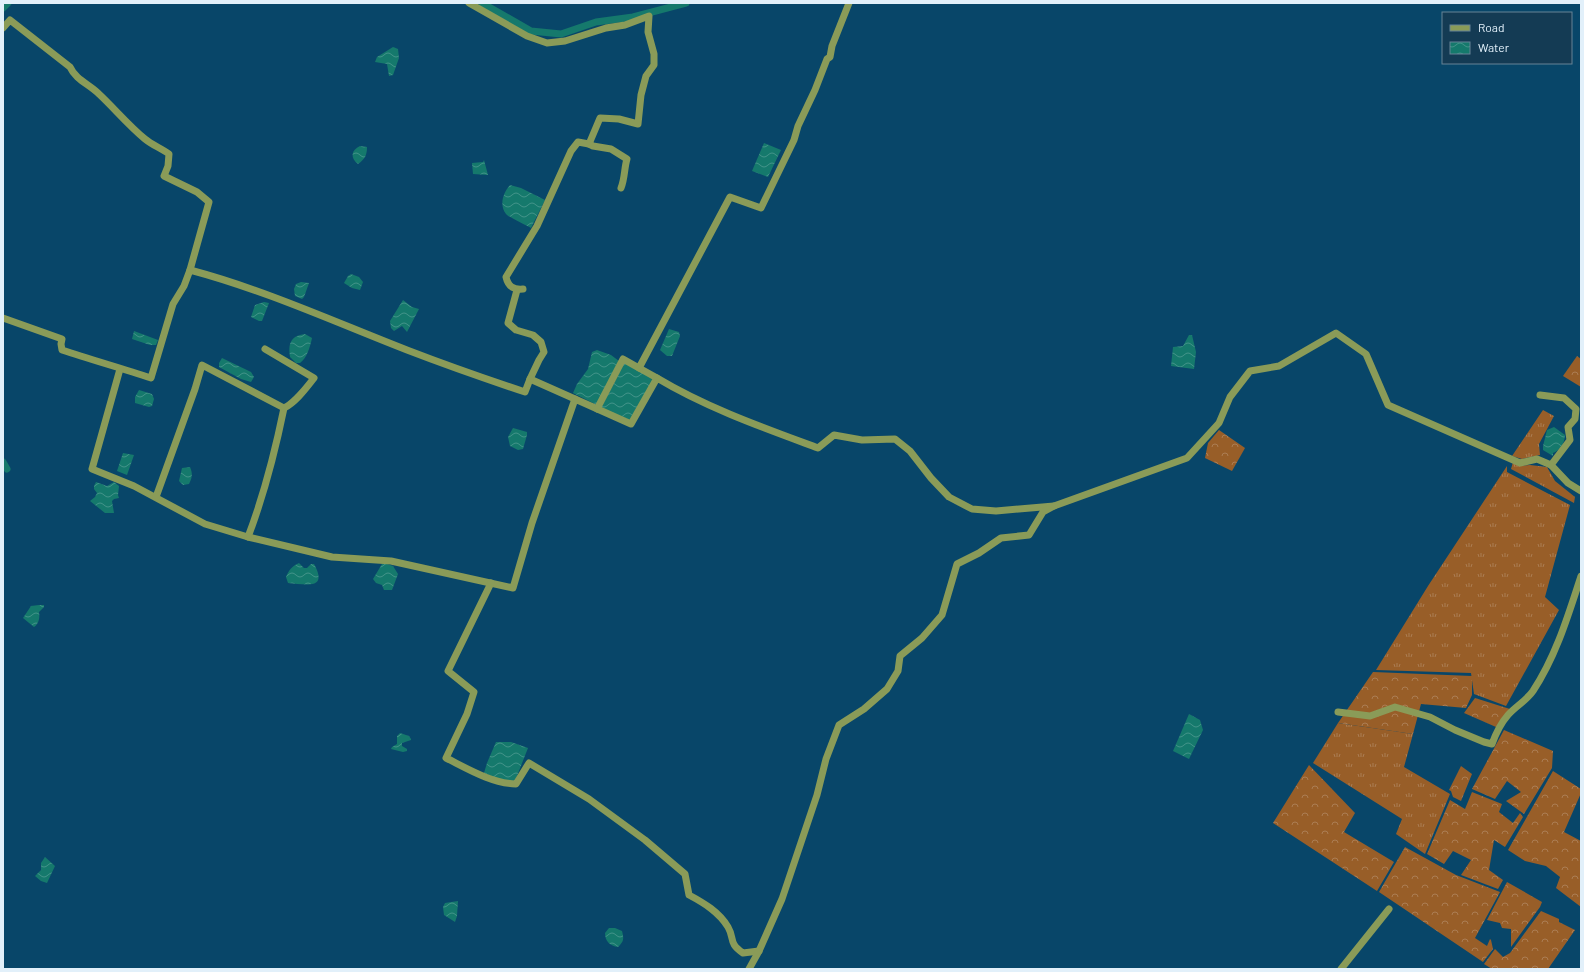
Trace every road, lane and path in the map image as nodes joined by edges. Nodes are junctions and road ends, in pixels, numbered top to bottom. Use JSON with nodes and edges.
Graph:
{"nodes":[{"id":1,"x":468,"y":3,"type":"edge"},
{"id":2,"x":849,"y":3,"type":"edge"},
{"id":3,"x":3,"y":28,"type":"edge"},
{"id":4,"x":589,"y":144,"type":"junction"},
{"id":5,"x":622,"y":188,"type":"dead end"},
{"id":6,"x":190,"y":270,"type":"junction"},
{"id":7,"x":3,"y":318,"type":"edge"},
{"id":8,"x":265,"y":349,"type":"dead end"},
{"id":9,"x":638,"y":368,"type":"junction"},
{"id":10,"x":120,"y":369,"type":"junction"},
{"id":11,"x":657,"y":378,"type":"junction"},
{"id":12,"x":530,"y":379,"type":"junction"},
{"id":13,"x":1540,"y":395,"type":"dead end"},
{"id":14,"x":575,"y":399,"type":"junction"},
{"id":15,"x":284,"y":408,"type":"junction"},
{"id":16,"x":597,"y":409,"type":"junction"},
{"id":17,"x":1551,"y":465,"type":"junction"},
{"id":18,"x":1581,"y":491,"type":"edge"},
{"id":19,"x":156,"y":497,"type":"junction"},
{"id":20,"x":1054,"y":506,"type":"junction"},
{"id":21,"x":248,"y":537,"type":"junction"},
{"id":22,"x":1581,"y":576,"type":"edge"},
{"id":23,"x":490,"y":583,"type":"junction"},
{"id":24,"x":1338,"y":712,"type":"dead end"},
{"id":25,"x":1389,"y":909,"type":"dead end"},
{"id":26,"x":759,"y":951,"type":"junction"},
{"id":27,"x":749,"y":969,"type":"edge"},
{"id":28,"x":1341,"y":969,"type":"edge"}],
"edges":[{"from":1,"to":4,"type":"street"},
{"from":2,"to":9,"type":"street"},
{"from":3,"to":6,"type":"street"},
{"from":4,"to":5,"type":"street"},
{"from":4,"to":12,"type":"street"},
{"from":6,"to":10,"type":"street"},
{"from":6,"to":12,"type":"street"},
{"from":7,"to":10,"type":"street"},
{"from":8,"to":15,"type":"street"},
{"from":9,"to":11,"type":"street"},
{"from":9,"to":16,"type":"street"},
{"from":10,"to":19,"type":"street"},
{"from":11,"to":16,"type":"street"},
{"from":11,"to":20,"type":"street"},
{"from":12,"to":14,"type":"street"},
{"from":13,"to":17,"type":"street"},
{"from":14,"to":16,"type":"street"},
{"from":14,"to":23,"type":"street"},
{"from":15,"to":19,"type":"street"},
{"from":15,"to":21,"type":"street"},
{"from":17,"to":18,"type":"street"},
{"from":17,"to":20,"type":"street"},
{"from":19,"to":21,"type":"street"},
{"from":20,"to":26,"type":"street"},
{"from":21,"to":23,"type":"street"},
{"from":22,"to":24,"type":"street"},
{"from":23,"to":26,"type":"street"},
{"from":25,"to":28,"type":"street"},
{"from":26,"to":27,"type":"street"}]}
